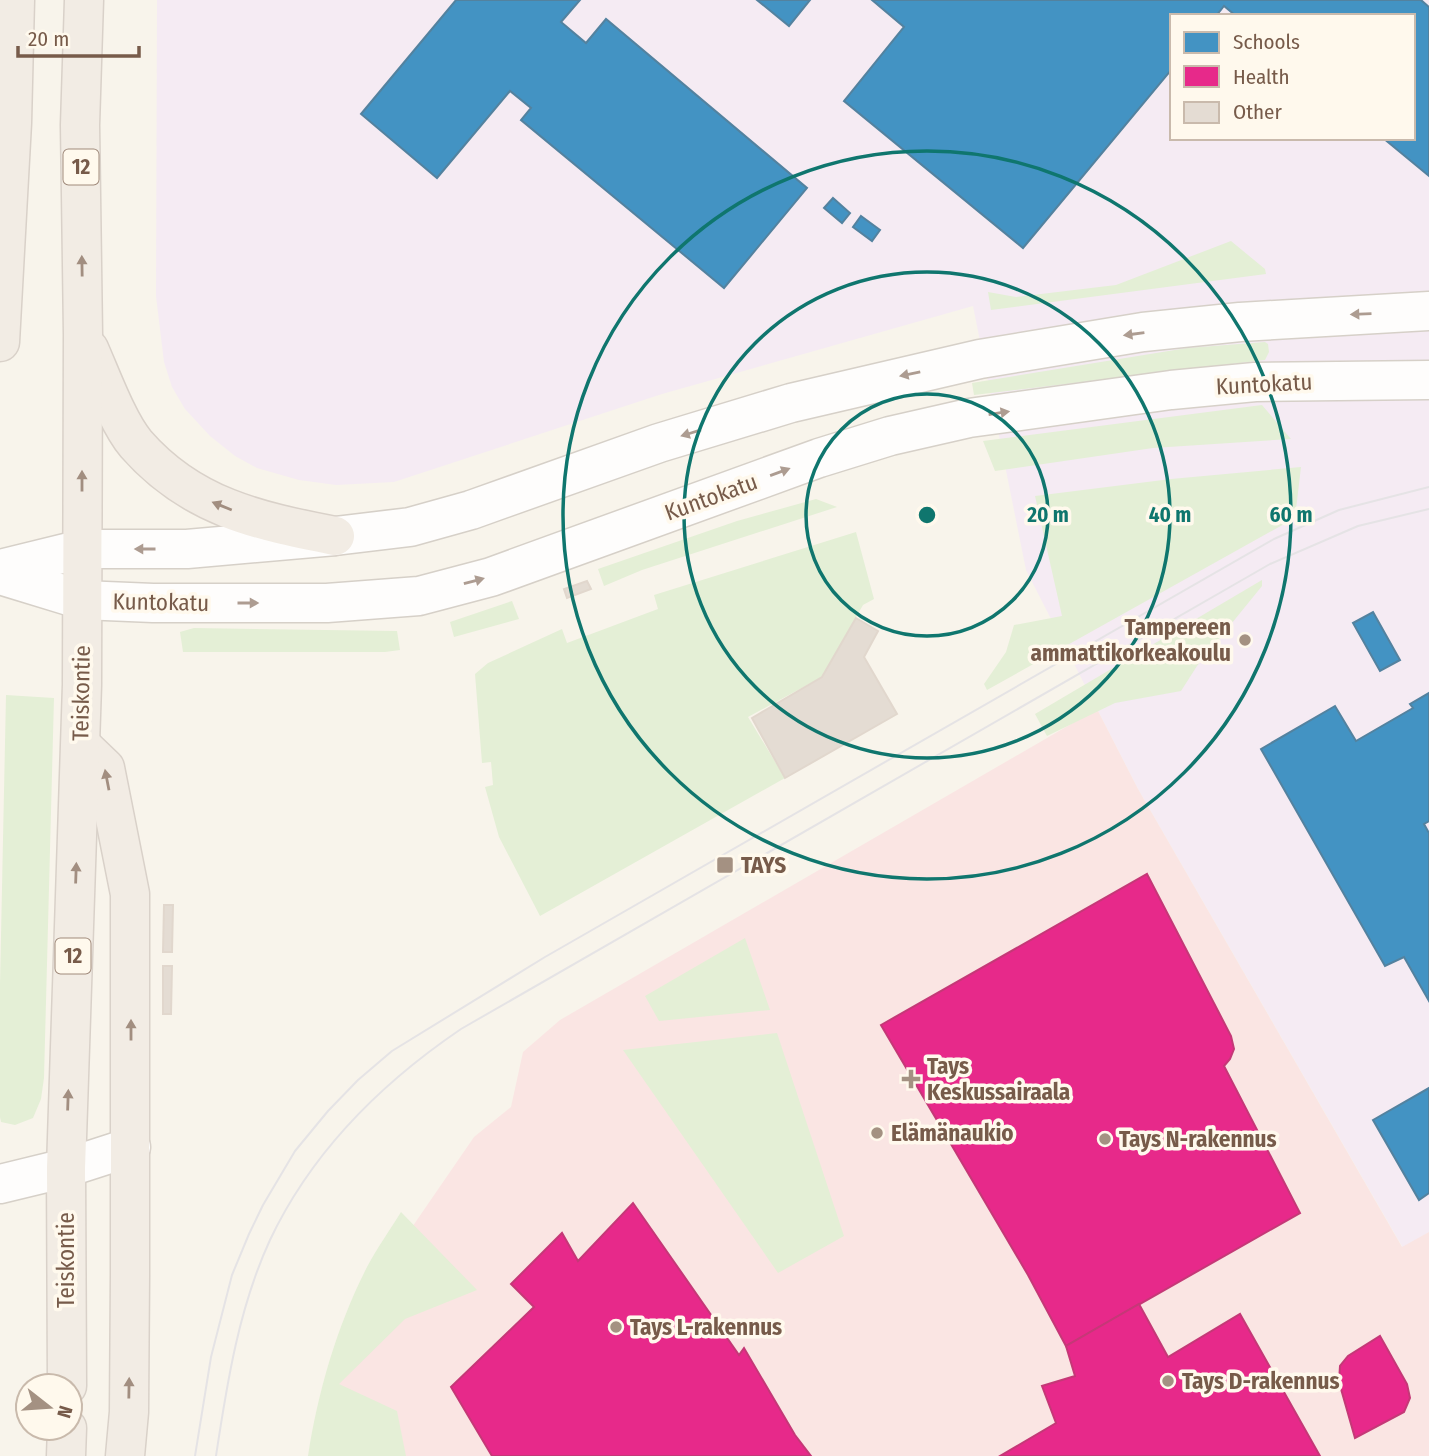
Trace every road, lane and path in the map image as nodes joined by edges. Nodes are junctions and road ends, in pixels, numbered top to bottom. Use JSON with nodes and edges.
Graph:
{"nodes":[{"id":1,"x":15,"y":0,"type":"edge"},
{"id":2,"x":83,"y":0,"type":"edge"},
{"id":3,"x":1429,"y":311,"type":"edge"},
{"id":4,"x":83,"y":334,"type":"junction"},
{"id":5,"x":0,"y":342,"type":"edge"},
{"id":6,"x":1429,"y":380,"type":"edge"},
{"id":7,"x":335,"y":536,"type":"junction"},
{"id":8,"x":82,"y":550,"type":"junction"},
{"id":9,"x":0,"y":569,"type":"edge"},
{"id":10,"x":0,"y":575,"type":"edge"},
{"id":11,"x":82,"y":600,"type":"junction"},
{"id":12,"x":81,"y":745,"type":"junction"},
{"id":13,"x":131,"y":1147,"type":"junction"},
{"id":14,"x":66,"y":1168,"type":"junction"},
{"id":15,"x":0,"y":1184,"type":"edge"},
{"id":16,"x":67,"y":1372,"type":"edge"},
{"id":17,"x":125,"y":1456,"type":"edge"}],
"edges":[{"from":1,"to":5,"type":"highway"},
{"from":4,"to":2,"type":"highway","name":"Teiskontie","number":"12","one_way":true},
{"from":3,"to":7,"type":"street","one_way":true},
{"from":7,"to":4,"type":"highway","one_way":true},
{"from":8,"to":4,"type":"highway","name":"Teiskontie","number":"12","one_way":true},
{"from":11,"to":6,"type":"street","name":"Kuntokatu","one_way":true},
{"from":7,"to":8,"type":"street","one_way":true},
{"from":8,"to":9,"type":"street"},
{"from":8,"to":11,"type":"highway","name":"Teiskontie","number":"12"},
{"from":10,"to":11,"type":"street","name":"Kuntokatu"},
{"from":11,"to":12,"type":"highway","name":"Teiskontie","number":"12"},
{"from":13,"to":12,"type":"highway","one_way":true},
{"from":14,"to":12,"type":"highway","name":"Teiskontie","number":"12","one_way":true},
{"from":13,"to":14,"type":"street"},
{"from":17,"to":13,"type":"highway","one_way":true},
{"from":14,"to":15,"type":"street"},
{"from":14,"to":16,"type":"highway","name":"Teiskontie","number":"12"}]}
